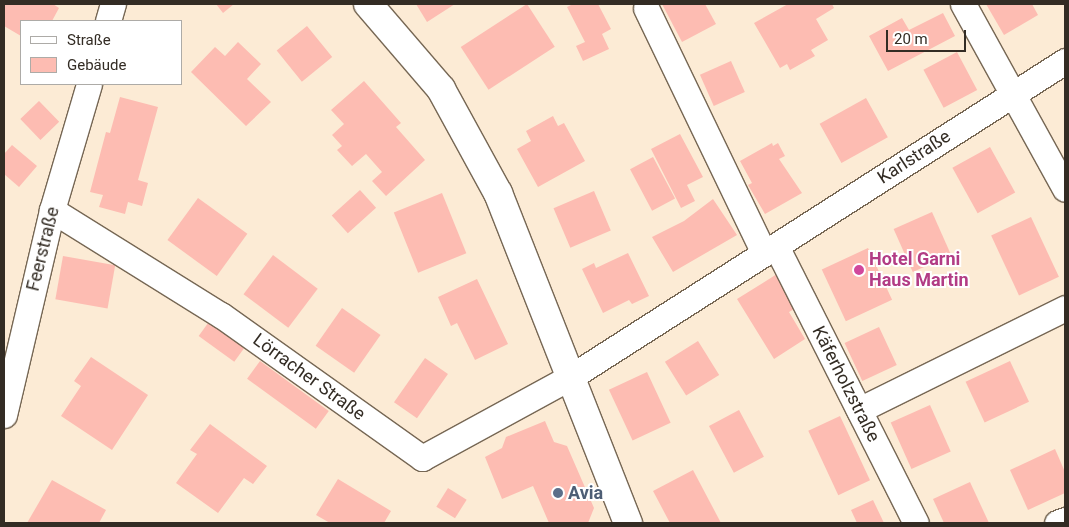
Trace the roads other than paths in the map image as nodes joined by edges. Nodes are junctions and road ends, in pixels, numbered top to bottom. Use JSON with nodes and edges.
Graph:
{"nodes":[{"id":1,"x":113,"y":4,"type":"edge"},
{"id":2,"x":368,"y":4,"type":"edge"},
{"id":3,"x":963,"y":4,"type":"edge"},
{"id":4,"x":646,"y":8,"type":"dead end"},
{"id":5,"x":108,"y":20,"type":"edge"},
{"id":6,"x":1065,"y":62,"type":"edge"},
{"id":7,"x":89,"y":85,"type":"edge"},
{"id":8,"x":1014,"y":93,"type":"junction"},
{"id":9,"x":1065,"y":189,"type":"edge"},
{"id":10,"x":52,"y":210,"type":"junction"},
{"id":11,"x":770,"y":249,"type":"junction"},
{"id":12,"x":1065,"y":308,"type":"edge"},
{"id":13,"x":569,"y":378,"type":"junction"},
{"id":14,"x":859,"y":410,"type":"junction"},
{"id":15,"x":4,"y":415,"type":"edge"},
{"id":16,"x":1065,"y":520,"type":"edge"},
{"id":17,"x":628,"y":523,"type":"edge"},
{"id":18,"x":916,"y":523,"type":"edge"},
{"id":19,"x":1057,"y":523,"type":"edge"}],
"edges":[{"from":1,"to":5,"type":"street"},
{"from":2,"to":13,"type":"main road"},
{"from":3,"to":8,"type":"street"},
{"from":4,"to":11,"type":"street"},
{"from":6,"to":8,"type":"street","name":"Karlstraße"},
{"from":7,"to":10,"type":"street","name":"Feerstraße"},
{"from":8,"to":9,"type":"street"},
{"from":8,"to":11,"type":"street","name":"Karlstraße"},
{"from":10,"to":13,"type":"street","name":"Lörracher Straße"},
{"from":10,"to":15,"type":"street","name":"Feerstraße"},
{"from":11,"to":13,"type":"street","name":"Karlstraße"},
{"from":11,"to":14,"type":"street","name":"Käferholzstraße"},
{"from":12,"to":14,"type":"street"},
{"from":13,"to":17,"type":"main road"},
{"from":14,"to":18,"type":"street","name":"Käferholzstraße"},
{"from":16,"to":19,"type":"street"}]}
